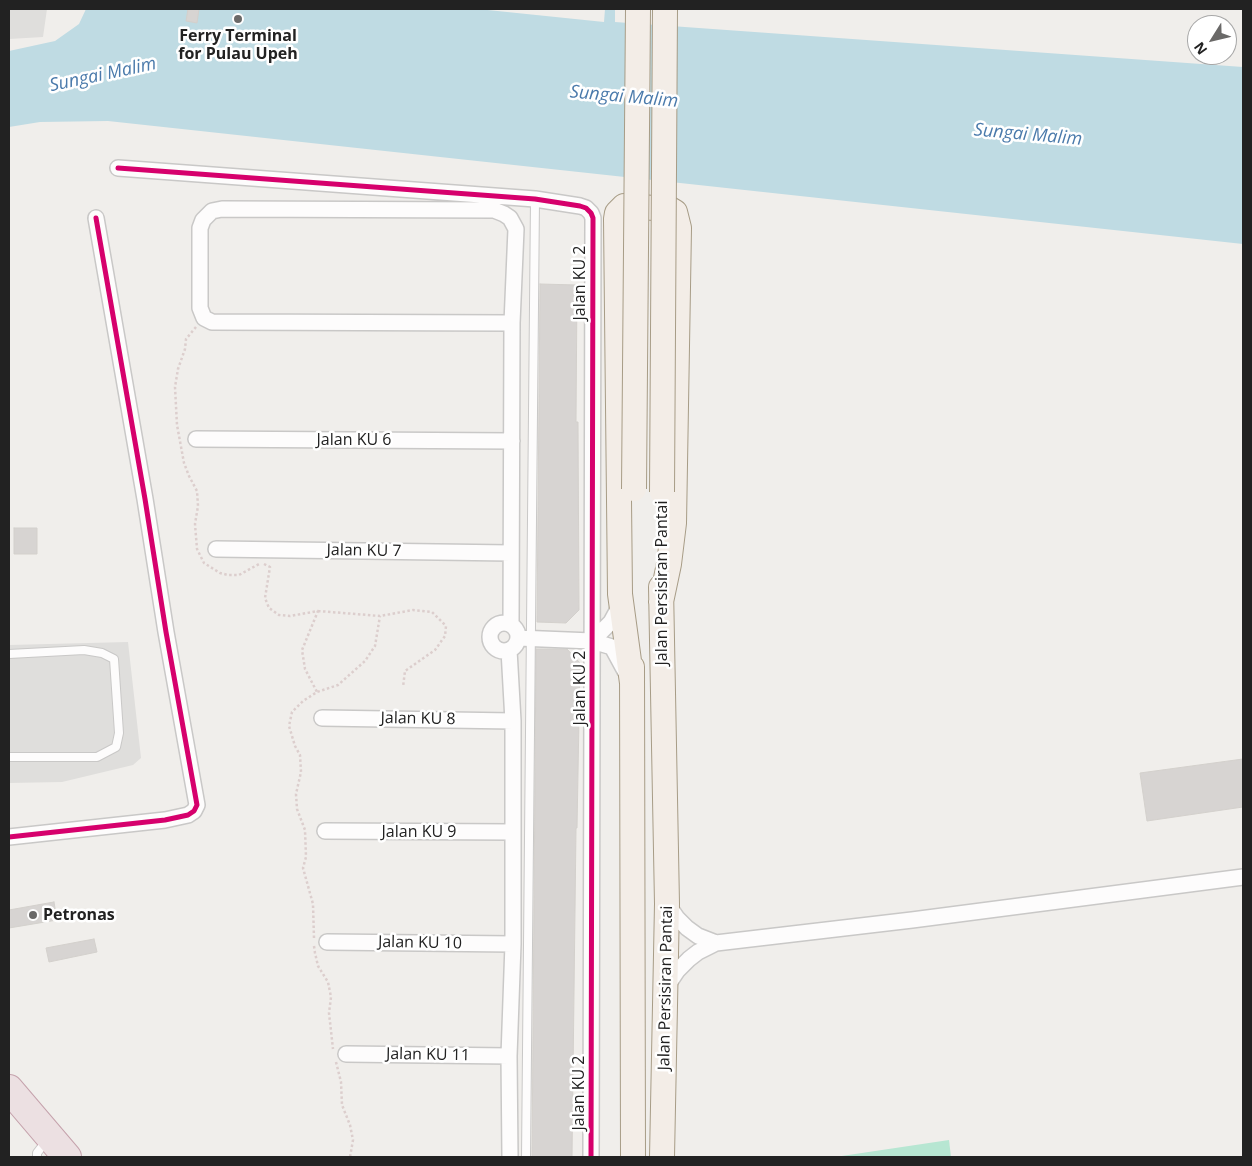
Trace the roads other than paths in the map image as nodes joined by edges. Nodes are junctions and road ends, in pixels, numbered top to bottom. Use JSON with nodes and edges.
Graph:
{"nodes":[{"id":1,"x":638,"y":9,"type":"edge"},
{"id":2,"x":665,"y":9,"type":"edge"},
{"id":3,"x":118,"y":168,"type":"dead end"},
{"id":4,"x":535,"y":199,"type":"junction"},
{"id":5,"x":96,"y":218,"type":"dead end"},
{"id":6,"x":512,"y":323,"type":"junction"},
{"id":7,"x":196,"y":439,"type":"dead end"},
{"id":8,"x":512,"y":440,"type":"junction"},
{"id":9,"x":216,"y":549,"type":"dead end"},
{"id":10,"x":511,"y":553,"type":"junction"},
{"id":11,"x":620,"y":594,"type":"junction"},
{"id":12,"x":661,"y":602,"type":"junction"},
{"id":13,"x":511,"y":624,"type":"junction"},
{"id":14,"x":592,"y":641,"type":"junction"},
{"id":15,"x":520,"y":642,"type":"junction"},
{"id":16,"x":9,"y":654,"type":"edge"},
{"id":17,"x":632,"y":683,"type":"junction"},
{"id":18,"x":322,"y":718,"type":"dead end"},
{"id":19,"x":513,"y":721,"type":"junction"},
{"id":20,"x":9,"y":757,"type":"edge"},
{"id":21,"x":325,"y":831,"type":"dead end"},
{"id":22,"x":513,"y":832,"type":"junction"},
{"id":23,"x":9,"y":838,"type":"edge"},
{"id":24,"x":1243,"y":878,"type":"edge"},
{"id":25,"x":667,"y":904,"type":"junction"},
{"id":26,"x":327,"y":942,"type":"dead end"},
{"id":27,"x":716,"y":943,"type":"junction"},
{"id":28,"x":512,"y":944,"type":"junction"},
{"id":29,"x":666,"y":986,"type":"junction"},
{"id":30,"x":338,"y":1055,"type":"road end"},
{"id":31,"x":509,"y":1056,"type":"junction"},
{"id":32,"x":9,"y":1089,"type":"edge"},
{"id":33,"x":43,"y":1147,"type":"edge"},
{"id":34,"x":66,"y":1157,"type":"edge"},
{"id":35,"x":510,"y":1157,"type":"edge"},
{"id":36,"x":526,"y":1157,"type":"edge"},
{"id":37,"x":591,"y":1157,"type":"edge"},
{"id":38,"x":633,"y":1157,"type":"edge"},
{"id":39,"x":662,"y":1157,"type":"edge"}],
"edges":[{"from":1,"to":17,"type":"main road","name":"Jalan Persisiran Pantai","bridge":true},
{"from":2,"to":12,"type":"main road","name":"Jalan Persisiran Pantai","bridge":true},
{"from":3,"to":4,"type":"street"},
{"from":4,"to":14,"type":"street","name":"Jalan KU 2"},
{"from":4,"to":15,"type":"lane"},
{"from":5,"to":23,"type":"street"},
{"from":6,"to":6,"type":"street"},
{"from":6,"to":8,"type":"street"},
{"from":7,"to":8,"type":"street","name":"Jalan KU 6"},
{"from":8,"to":10,"type":"street"},
{"from":9,"to":10,"type":"street","name":"Jalan KU 7"},
{"from":10,"to":13,"type":"street"},
{"from":11,"to":12,"type":"main road"},
{"from":11,"to":14,"type":"street"},
{"from":11,"to":17,"type":"main road"},
{"from":12,"to":25,"type":"main road","name":"Jalan Persisiran Pantai"},
{"from":13,"to":15,"type":"street"},
{"from":13,"to":15,"type":"street"},
{"from":14,"to":15,"type":"street"},
{"from":14,"to":17,"type":"street"},
{"from":14,"to":37,"type":"street","name":"Jalan KU 2"},
{"from":15,"to":19,"type":"street"},
{"from":15,"to":36,"type":"lane"},
{"from":16,"to":20,"type":"lane"},
{"from":17,"to":38,"type":"main road","name":"Jalan Persisiran Pantai"},
{"from":18,"to":19,"type":"street","name":"Jalan KU 8"},
{"from":19,"to":22,"type":"street"},
{"from":21,"to":22,"type":"street","name":"Jalan KU 9"},
{"from":22,"to":28,"type":"street"},
{"from":24,"to":27,"type":"street"},
{"from":25,"to":27,"type":"street"},
{"from":25,"to":29,"type":"main road","name":"Jalan Persisiran Pantai"},
{"from":26,"to":28,"type":"street","name":"Jalan KU 10"},
{"from":27,"to":29,"type":"street"},
{"from":28,"to":31,"type":"street"},
{"from":29,"to":39,"type":"main road","name":"Jalan Persisiran Pantai"},
{"from":30,"to":31,"type":"street","name":"Jalan KU 11"},
{"from":31,"to":35,"type":"street"},
{"from":32,"to":33,"type":"highway"},
{"from":33,"to":34,"type":"highway"}]}
